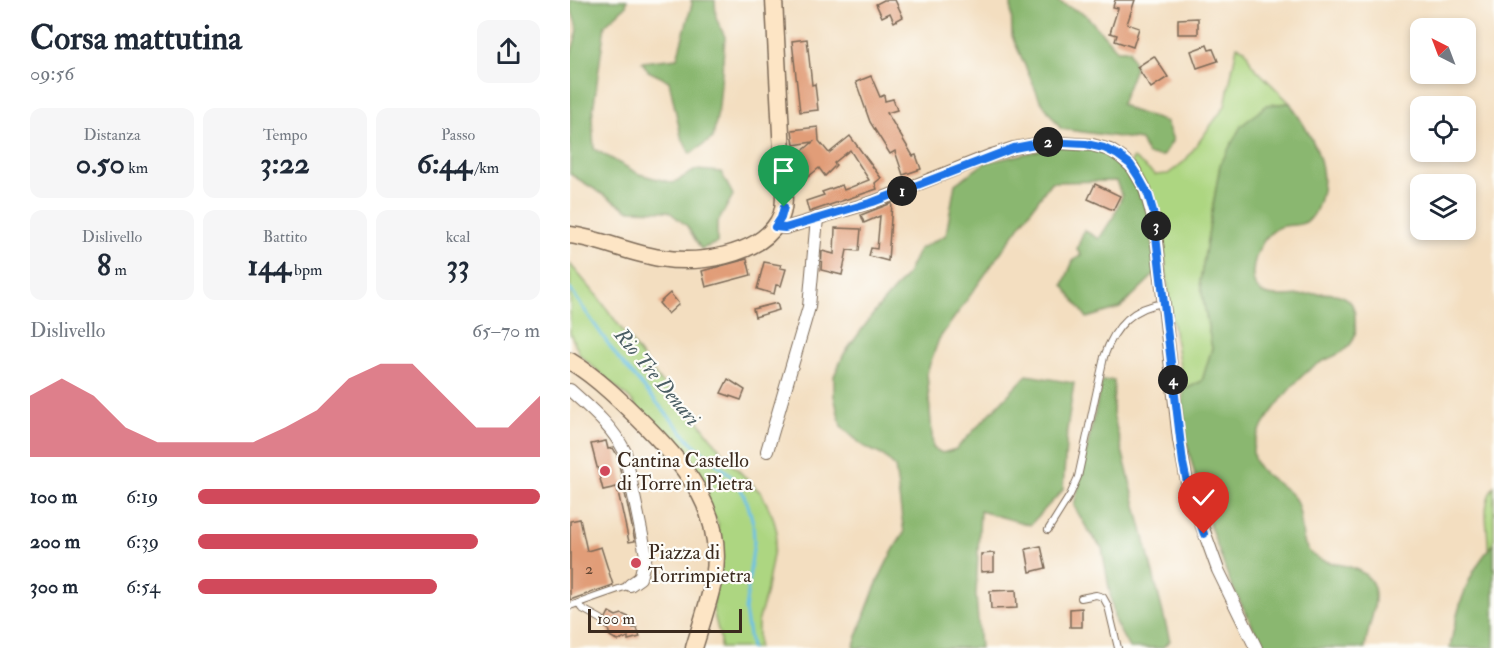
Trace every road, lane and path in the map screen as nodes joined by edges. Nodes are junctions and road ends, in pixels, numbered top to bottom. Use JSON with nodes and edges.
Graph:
{"nodes":[{"id":1,"x":774,"y":0,"type":"edge"},
{"id":2,"x":817,"y":218,"type":"junction"},
{"id":3,"x":775,"y":227,"type":"junction"},
{"id":4,"x":570,"y":235,"type":"edge"},
{"id":5,"x":1165,"y":303,"type":"junction"},
{"id":6,"x":570,"y":361,"type":"edge"},
{"id":7,"x":570,"y":390,"type":"edge"},
{"id":8,"x":767,"y":451,"type":"dead end"},
{"id":9,"x":1048,"y":530,"type":"dead end"},
{"id":10,"x":630,"y":585,"type":"joint"},
{"id":11,"x":1081,"y":598,"type":"dead end"},
{"id":12,"x":579,"y":604,"type":"junction"},
{"id":13,"x":570,"y":606,"type":"edge"},
{"id":14,"x":601,"y":619,"type":"dead end"},
{"id":15,"x":694,"y":648,"type":"edge"},
{"id":16,"x":1118,"y":648,"type":"edge"},
{"id":17,"x":1256,"y":648,"type":"edge"}],
"edges":[{"from":1,"to":3,"type":"street"},
{"from":2,"to":3,"type":"street"},
{"from":2,"to":5,"type":"street"},
{"from":2,"to":8,"type":"street"},
{"from":3,"to":4,"type":"street"},
{"from":5,"to":9,"type":"lane"},
{"from":5,"to":17,"type":"street"},
{"from":6,"to":15,"type":"street"},
{"from":7,"to":10,"type":"street"},
{"from":10,"to":12,"type":"lane"},
{"from":11,"to":16,"type":"lane"},
{"from":12,"to":13,"type":"lane"},
{"from":12,"to":14,"type":"lane"}]}
